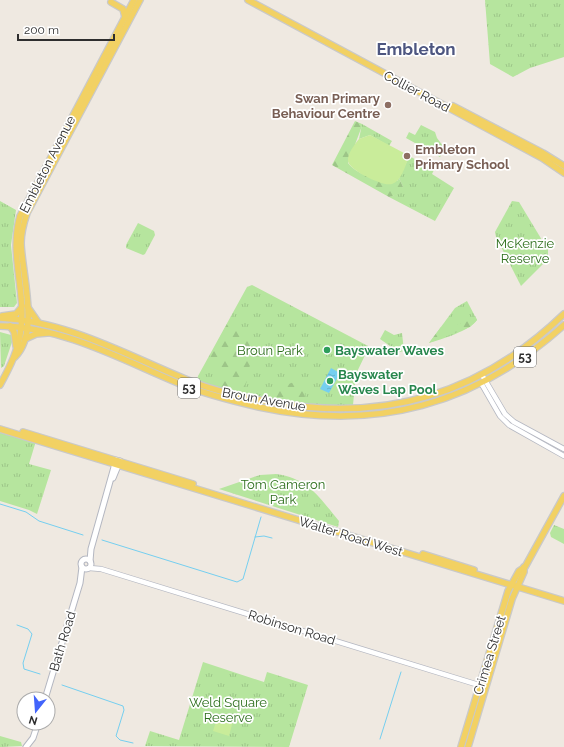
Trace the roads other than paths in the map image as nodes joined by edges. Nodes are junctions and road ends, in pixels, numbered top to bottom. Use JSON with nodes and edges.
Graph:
{"nodes":[{"id":1,"x":134,"y":0,"type":"edge"},
{"id":2,"x":140,"y":0,"type":"edge"},
{"id":3,"x":248,"y":0,"type":"edge"},
{"id":4,"x":255,"y":0,"type":"edge"},
{"id":5,"x":111,"y":2,"type":"dead end"},
{"id":6,"x":133,"y":8,"type":"junction"},
{"id":7,"x":125,"y":17,"type":"junction"},
{"id":8,"x":122,"y":34,"type":"junction"},
{"id":9,"x":112,"y":42,"type":"junction"},
{"id":10,"x":66,"y":140,"type":"junction"},
{"id":11,"x":54,"y":149,"type":"junction"},
{"id":12,"x":564,"y":166,"type":"edge"},
{"id":13,"x":564,"y":172,"type":"edge"},
{"id":14,"x":26,"y":217,"type":"junction"},
{"id":15,"x":17,"y":226,"type":"junction"},
{"id":16,"x":19,"y":256,"type":"junction"},
{"id":17,"x":24,"y":307,"type":"junction"},
{"id":18,"x":564,"y":314,"type":"edge"},
{"id":19,"x":0,"y":317,"type":"edge"},
{"id":20,"x":24,"y":320,"type":"junction"},
{"id":21,"x":39,"y":323,"type":"junction"},
{"id":22,"x":564,"y":324,"type":"edge"},
{"id":23,"x":0,"y":326,"type":"edge"},
{"id":24,"x":10,"y":326,"type":"junction"},
{"id":25,"x":24,"y":327,"type":"junction"},
{"id":26,"x":53,"y":333,"type":"junction"},
{"id":27,"x":25,"y":339,"type":"junction"},
{"id":28,"x":16,"y":351,"type":"junction"},
{"id":29,"x":14,"y":357,"type":"junction"},
{"id":30,"x":482,"y":374,"type":"junction"},
{"id":31,"x":483,"y":382,"type":"junction"},
{"id":32,"x":0,"y":385,"type":"edge"},
{"id":33,"x":0,"y":425,"type":"edge"},
{"id":34,"x":0,"y":429,"type":"edge"},
{"id":35,"x":564,"y":449,"type":"edge"},
{"id":36,"x":564,"y":456,"type":"edge"},
{"id":37,"x":117,"y":462,"type":"junction"},
{"id":38,"x":564,"y":496,"type":"edge"},
{"id":39,"x":91,"y":549,"type":"junction"},
{"id":40,"x":88,"y":565,"type":"junction"},
{"id":41,"x":515,"y":584,"type":"junction"},
{"id":42,"x":564,"y":597,"type":"edge"},
{"id":43,"x":564,"y":601,"type":"edge"},
{"id":44,"x":483,"y":686,"type":"junction"},
{"id":45,"x":47,"y":691,"type":"edge"},
{"id":46,"x":35,"y":731,"type":"edge"},
{"id":47,"x":26,"y":747,"type":"edge"},
{"id":48,"x":461,"y":747,"type":"edge"},
{"id":49,"x":468,"y":747,"type":"edge"}],
"edges":[{"from":1,"to":6,"type":"main road"},
{"from":2,"to":6,"type":"main road"},
{"from":3,"to":13,"type":"main road","name":"Collier Road"},
{"from":4,"to":12,"type":"main road","name":"Collier Road"},
{"from":5,"to":7,"type":"main road"},
{"from":6,"to":7,"type":"main road","name":"Embleton Avenue"},
{"from":6,"to":8,"type":"main road","name":"Embleton Avenue"},
{"from":7,"to":9,"type":"main road","name":"Embleton Avenue"},
{"from":8,"to":9,"type":"main road"},
{"from":8,"to":10,"type":"main road","name":"Embleton Avenue"},
{"from":9,"to":11,"type":"main road","name":"Embleton Avenue"},
{"from":10,"to":11,"type":"main road"},
{"from":10,"to":14,"type":"main road","name":"Embleton Avenue"},
{"from":11,"to":15,"type":"main road","name":"Embleton Avenue"},
{"from":14,"to":15,"type":"main road"},
{"from":14,"to":16,"type":"main road","name":"Embleton Avenue"},
{"from":15,"to":16,"type":"main road","name":"Embleton Avenue"},
{"from":16,"to":17,"type":"main road","name":"Embleton Avenue"},
{"from":17,"to":19,"type":"main road"},
{"from":17,"to":20,"type":"main road","name":"Embleton Avenue"},
{"from":17,"to":21,"type":"main road"},
{"from":18,"to":30,"type":"main road","name":"Broun Avenue","number":"53"},
{"from":19,"to":20,"type":"main road","name":"Broun Avenue","number":"53"},
{"from":20,"to":21,"type":"main road","name":"Broun Avenue","number":"53"},
{"from":20,"to":25,"type":"main road","name":"Embleton Avenue"},
{"from":21,"to":30,"type":"main road","name":"Broun Avenue","number":"53"},
{"from":22,"to":31,"type":"main road","name":"Broun Avenue","number":"53"},
{"from":23,"to":24,"type":"main road","name":"Broun Avenue","number":"53"},
{"from":24,"to":25,"type":"main road","name":"Broun Avenue","number":"53"},
{"from":24,"to":28,"type":"main road"},
{"from":25,"to":26,"type":"main road","name":"Broun Avenue","number":"53"},
{"from":25,"to":27,"type":"main road","name":"Embleton Avenue"},
{"from":25,"to":28,"type":"main road","name":"Embleton Avenue"},
{"from":26,"to":27,"type":"main road"},
{"from":26,"to":31,"type":"main road","name":"Broun Avenue","number":"53"},
{"from":27,"to":29,"type":"main road","name":"Embleton Avenue"},
{"from":28,"to":29,"type":"main road","name":"Embleton Avenue"},
{"from":29,"to":32,"type":"main road","name":"Embleton Avenue"},
{"from":30,"to":31,"type":"street"},
{"from":31,"to":35,"type":"street"},
{"from":31,"to":36,"type":"street"},
{"from":33,"to":37,"type":"main road","name":"Walter Road West"},
{"from":34,"to":37,"type":"main road","name":"Walter Road West"},
{"from":37,"to":39,"type":"main road","name":"Bath Road"},
{"from":37,"to":41,"type":"main road","name":"Walter Road West"},
{"from":38,"to":41,"type":"main road","name":"Crimea Street"},
{"from":39,"to":40,"type":"main road","name":"Bath Road"},
{"from":39,"to":40,"type":"main road","name":"Bath Road"},
{"from":40,"to":44,"type":"street","name":"Robinson Road"},
{"from":40,"to":45,"type":"main road","name":"Bath Road"},
{"from":41,"to":42,"type":"main road","name":"Walter Road West"},
{"from":41,"to":43,"type":"main road","name":"Walter Road West"},
{"from":41,"to":44,"type":"main road","name":"Crimea Street"},
{"from":44,"to":48,"type":"main road","name":"Crimea Street"},
{"from":44,"to":49,"type":"main road","name":"Crimea Street"},
{"from":46,"to":47,"type":"main road"}]}
